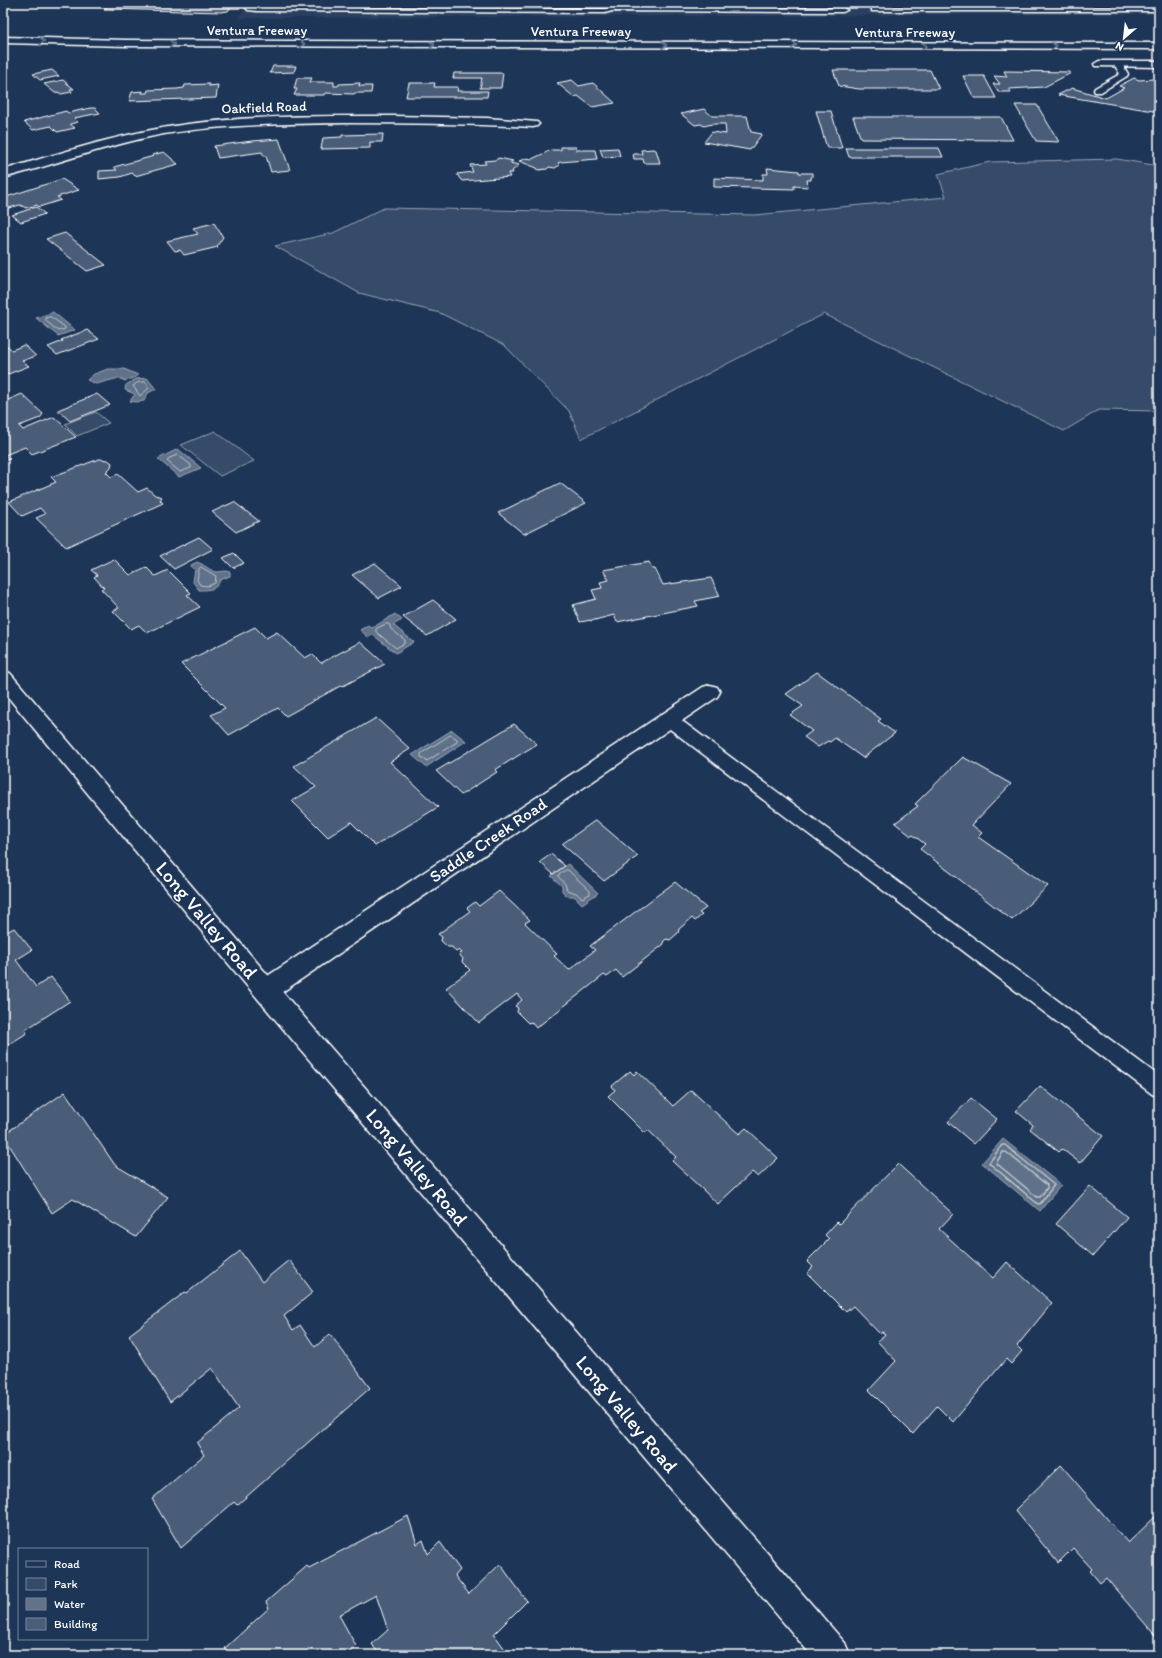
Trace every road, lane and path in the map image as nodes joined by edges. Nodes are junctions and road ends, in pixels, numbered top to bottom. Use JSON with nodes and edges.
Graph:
{"nodes":[{"id":1,"x":250,"y":3,"type":"edge"},
{"id":2,"x":611,"y":6,"type":"edge"},
{"id":3,"x":737,"y":6,"type":"edge"},
{"id":4,"x":914,"y":6,"type":"edge"},
{"id":5,"x":875,"y":9,"type":"dead end"},
{"id":6,"x":1159,"y":9,"type":"edge"},
{"id":7,"x":843,"y":10,"type":"dead end"},
{"id":8,"x":3,"y":40,"type":"edge"},
{"id":9,"x":1159,"y":46,"type":"edge"},
{"id":10,"x":1099,"y":64,"type":"dead end"},
{"id":11,"x":1118,"y":64,"type":"junction"},
{"id":12,"x":1159,"y":64,"type":"edge"},
{"id":13,"x":1098,"y":90,"type":"dead end"},
{"id":14,"x":533,"y":124,"type":"dead end"},
{"id":15,"x":3,"y":174,"type":"edge"},
{"id":16,"x":3,"y":678,"type":"edge"},
{"id":17,"x":710,"y":692,"type":"dead end"},
{"id":18,"x":668,"y":720,"type":"junction"},
{"id":19,"x":266,"y":990,"type":"junction"},
{"id":20,"x":1159,"y":1088,"type":"edge"},
{"id":21,"x":833,"y":1655,"type":"edge"}],
"edges":[{"from":1,"to":2,"type":"lane"},
{"from":2,"to":3,"type":"lane"},
{"from":3,"to":7,"type":"lane"},
{"from":4,"to":5,"type":"lane"},
{"from":4,"to":6,"type":"lane"},
{"from":8,"to":9,"type":"main road","name":"Ventura Freeway","one_way":true},
{"from":10,"to":11,"type":"main road"},
{"from":11,"to":12,"type":"main road"},
{"from":11,"to":13,"type":"lane"},
{"from":14,"to":15,"type":"main road","name":"Oakfield Road"},
{"from":16,"to":19,"type":"main road","name":"Long Valley Road"},
{"from":17,"to":18,"type":"main road","name":"Saddle Creek Road"},
{"from":18,"to":19,"type":"main road","name":"Saddle Creek Road"},
{"from":18,"to":20,"type":"lane"},
{"from":19,"to":21,"type":"main road","name":"Long Valley Road"}]}
